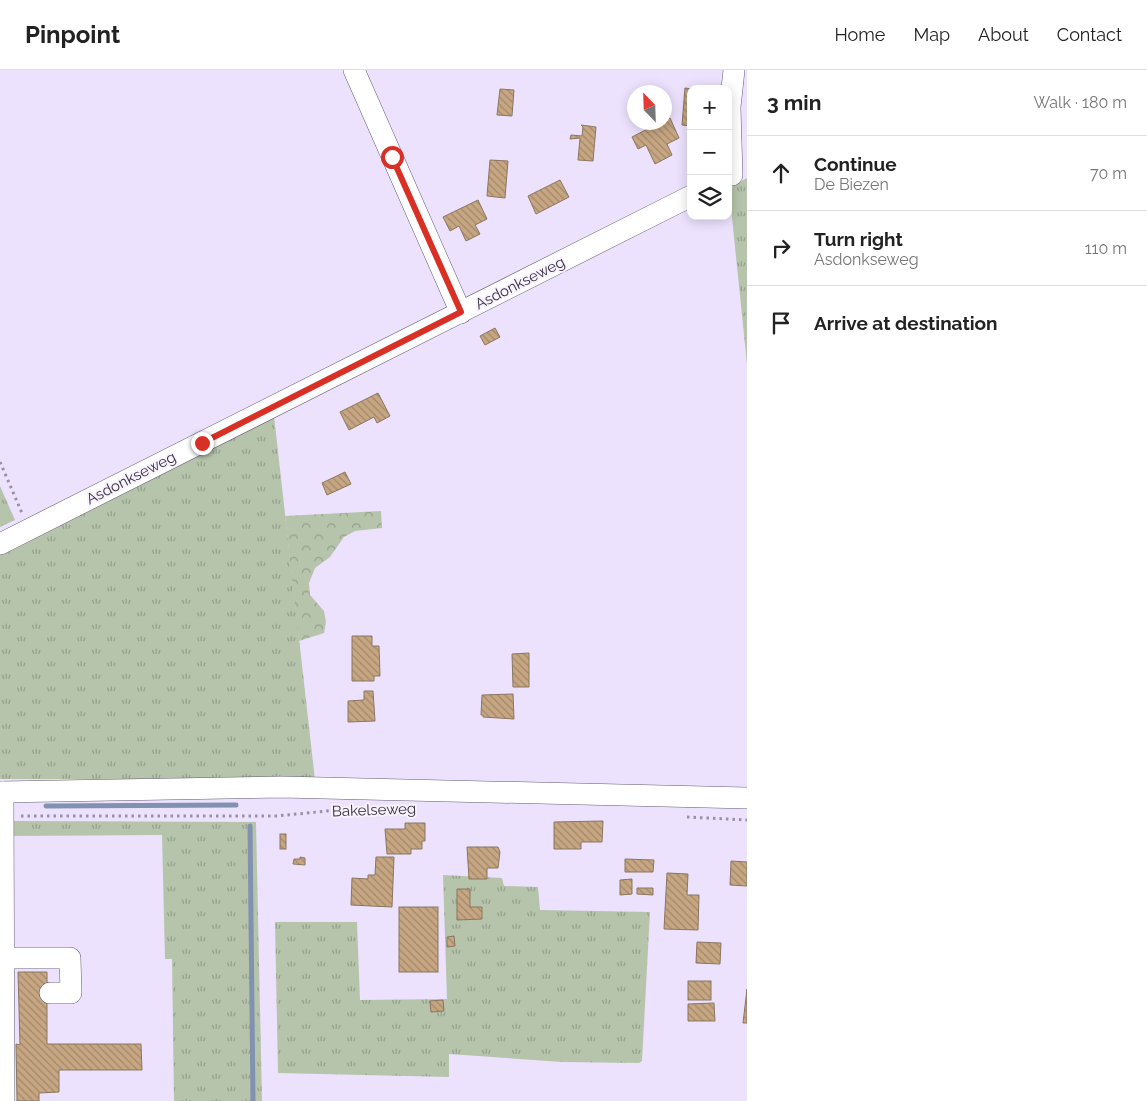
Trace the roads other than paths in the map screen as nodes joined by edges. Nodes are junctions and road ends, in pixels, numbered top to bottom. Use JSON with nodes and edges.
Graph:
{"nodes":[{"id":1,"x":354,"y":70,"type":"edge"},
{"id":2,"x":734,"y":70,"type":"edge"},
{"id":3,"x":736,"y":173,"type":"edge"},
{"id":4,"x":687,"y":198,"type":"edge"},
{"id":5,"x":461,"y":312,"type":"junction"},
{"id":6,"x":0,"y":544,"type":"edge"},
{"id":7,"x":2,"y":792,"type":"edge"},
{"id":8,"x":747,"y":798,"type":"edge"},
{"id":9,"x":4,"y":958,"type":"junction"},
{"id":10,"x":50,"y":994,"type":"dead end"},
{"id":11,"x":4,"y":1101,"type":"edge"}],
"edges":[{"from":1,"to":5,"type":"street"},
{"from":2,"to":3,"type":"street"},
{"from":4,"to":5,"type":"street","name":"Asdonkseweg"},
{"from":5,"to":6,"type":"street","name":"Asdonkseweg"},
{"from":7,"to":8,"type":"street","name":"Bakelseweg"},
{"from":7,"to":9,"type":"street"},
{"from":9,"to":10,"type":"street"},
{"from":9,"to":11,"type":"street"}]}
